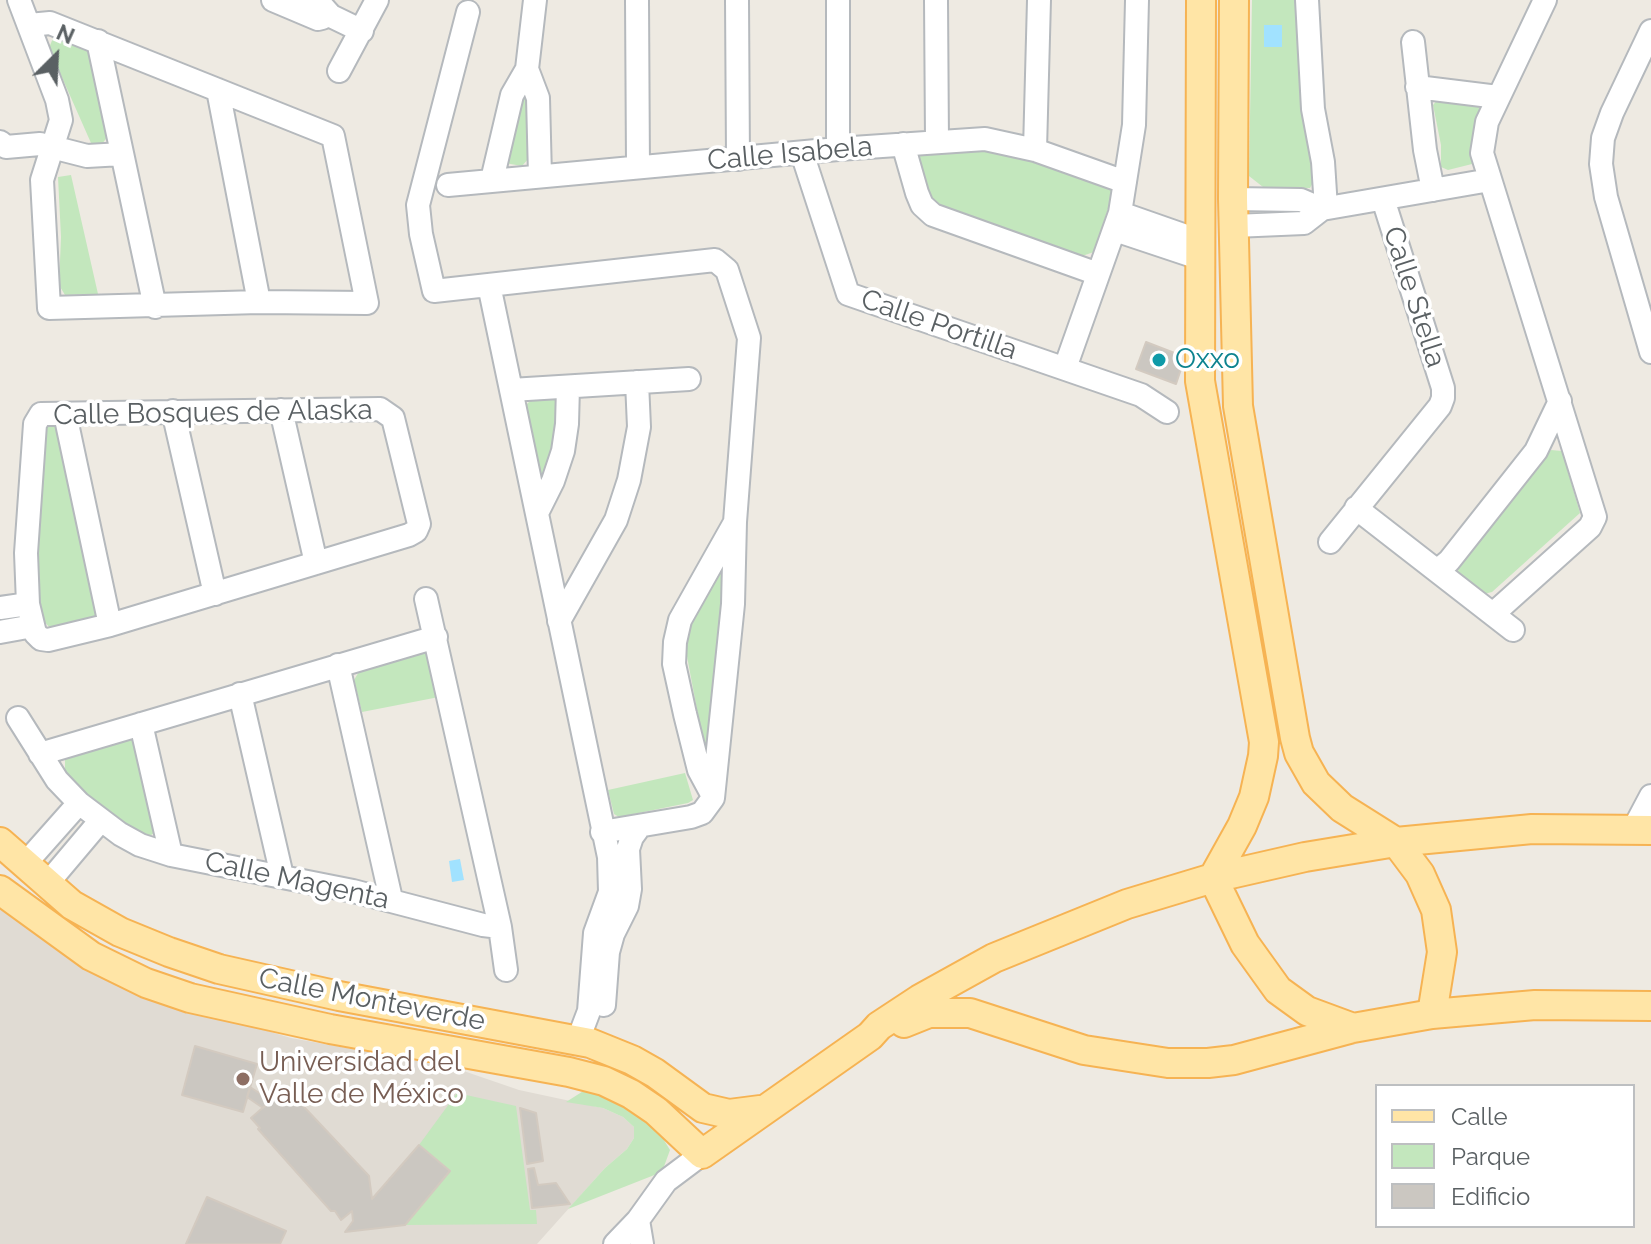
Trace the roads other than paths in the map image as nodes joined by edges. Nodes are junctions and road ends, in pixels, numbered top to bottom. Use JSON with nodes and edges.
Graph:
{"nodes":[{"id":1,"x":19,"y":0,"type":"edge"},
{"id":2,"x":273,"y":0,"type":"edge"},
{"id":3,"x":377,"y":0,"type":"edge"},
{"id":4,"x":535,"y":0,"type":"edge"},
{"id":5,"x":637,"y":0,"type":"edge"},
{"id":6,"x":737,"y":0,"type":"edge"},
{"id":7,"x":838,"y":0,"type":"edge"},
{"id":8,"x":936,"y":0,"type":"edge"},
{"id":9,"x":1039,"y":0,"type":"edge"},
{"id":10,"x":1137,"y":0,"type":"edge"},
{"id":11,"x":1307,"y":0,"type":"edge"},
{"id":12,"x":1542,"y":1,"type":"edge"},
{"id":13,"x":321,"y":9,"type":"edge"},
{"id":14,"x":1202,"y":9,"type":"edge"},
{"id":15,"x":1234,"y":10,"type":"edge"},
{"id":16,"x":468,"y":12,"type":"dead end"},
{"id":17,"x":29,"y":25,"type":"junction"},
{"id":18,"x":362,"y":31,"type":"junction"},
{"id":19,"x":1651,"y":31,"type":"edge"},
{"id":20,"x":98,"y":41,"type":"junction"},
{"id":21,"x":1413,"y":42,"type":"dead end"},
{"id":22,"x":527,"y":69,"type":"junction"},
{"id":23,"x":339,"y":71,"type":"dead end"},
{"id":24,"x":1417,"y":87,"type":"junction"},
{"id":25,"x":218,"y":90,"type":"junction"},
{"id":26,"x":1498,"y":97,"type":"junction"},
{"id":27,"x":937,"y":141,"type":"junction"},
{"id":28,"x":903,"y":144,"type":"junction"},
{"id":29,"x":54,"y":147,"type":"junction"},
{"id":30,"x":2,"y":148,"type":"edge"},
{"id":31,"x":838,"y":149,"type":"junction"},
{"id":32,"x":1035,"y":150,"type":"junction"},
{"id":33,"x":802,"y":153,"type":"junction"},
{"id":34,"x":122,"y":154,"type":"junction"},
{"id":35,"x":738,"y":159,"type":"junction"},
{"id":36,"x":638,"y":167,"type":"junction"},
{"id":37,"x":540,"y":176,"type":"junction"},
{"id":38,"x":492,"y":180,"type":"junction"},
{"id":39,"x":1490,"y":180,"type":"junction"},
{"id":40,"x":1125,"y":182,"type":"junction"},
{"id":41,"x":448,"y":185,"type":"dead end"},
{"id":42,"x":1433,"y":190,"type":"junction"},
{"id":43,"x":1383,"y":199,"type":"junction"},
{"id":44,"x":1277,"y":200,"type":"junction"},
{"id":45,"x":1324,"y":208,"type":"junction"},
{"id":46,"x":1234,"y":213,"type":"junction"},
{"id":47,"x":1117,"y":222,"type":"junction"},
{"id":48,"x":1278,"y":224,"type":"junction"},
{"id":49,"x":1200,"y":250,"type":"junction"},
{"id":50,"x":1098,"y":274,"type":"junction"},
{"id":51,"x":489,"y":285,"type":"junction"},
{"id":52,"x":1644,"y":301,"type":"edge"},
{"id":53,"x":259,"y":302,"type":"junction"},
{"id":54,"x":155,"y":307,"type":"junction"},
{"id":55,"x":1651,"y":352,"type":"edge"},
{"id":56,"x":1065,"y":368,"type":"junction"},
{"id":57,"x":689,"y":379,"type":"dead end"},
{"id":58,"x":637,"y":382,"type":"junction"},
{"id":59,"x":568,"y":387,"type":"junction"},
{"id":60,"x":511,"y":390,"type":"junction"},
{"id":61,"x":1560,"y":401,"type":"junction"},
{"id":62,"x":281,"y":410,"type":"junction"},
{"id":63,"x":173,"y":411,"type":"junction"},
{"id":64,"x":1167,"y":412,"type":"dead end"},
{"id":65,"x":65,"y":414,"type":"junction"},
{"id":66,"x":1356,"y":508,"type":"junction"},
{"id":67,"x":537,"y":513,"type":"junction"},
{"id":68,"x":1255,"y":514,"type":"junction"},
{"id":69,"x":1224,"y":519,"type":"junction"},
{"id":70,"x":735,"y":522,"type":"junction"},
{"id":71,"x":1330,"y":542,"type":"dead end"},
{"id":72,"x":316,"y":563,"type":"junction"},
{"id":73,"x":1437,"y":571,"type":"junction"},
{"id":74,"x":215,"y":594,"type":"junction"},
{"id":75,"x":426,"y":599,"type":"dead end"},
{"id":76,"x":0,"y":608,"type":"edge"},
{"id":77,"x":1493,"y":614,"type":"junction"},
{"id":78,"x":30,"y":615,"type":"junction"},
{"id":79,"x":559,"y":621,"type":"junction"},
{"id":80,"x":110,"y":625,"type":"junction"},
{"id":81,"x":1513,"y":630,"type":"dead end"},
{"id":82,"x":0,"y":632,"type":"edge"},
{"id":83,"x":436,"y":637,"type":"junction"},
{"id":84,"x":338,"y":665,"type":"junction"},
{"id":85,"x":240,"y":694,"type":"junction"},
{"id":86,"x":18,"y":718,"type":"dead end"},
{"id":87,"x":141,"y":724,"type":"junction"},
{"id":88,"x":40,"y":754,"type":"junction"},
{"id":89,"x":1651,"y":796,"type":"edge"},
{"id":90,"x":713,"y":798,"type":"junction"},
{"id":91,"x":79,"y":803,"type":"junction"},
{"id":92,"x":101,"y":820,"type":"junction"},
{"id":93,"x":640,"y":826,"type":"junction"},
{"id":94,"x":1642,"y":830,"type":"edge"},
{"id":95,"x":602,"y":832,"type":"junction"},
{"id":96,"x":0,"y":842,"type":"edge"},
{"id":97,"x":1396,"y":842,"type":"junction"},
{"id":98,"x":171,"y":855,"type":"junction"},
{"id":99,"x":24,"y":865,"type":"junction"},
{"id":100,"x":282,"y":876,"type":"junction"},
{"id":101,"x":1213,"y":878,"type":"junction"},
{"id":102,"x":47,"y":884,"type":"junction"},
{"id":103,"x":0,"y":890,"type":"edge"},
{"id":104,"x":391,"y":899,"type":"junction"},
{"id":105,"x":500,"y":927,"type":"junction"},
{"id":106,"x":506,"y":970,"type":"dead end"},
{"id":107,"x":294,"y":986,"type":"junction"},
{"id":108,"x":339,"y":996,"type":"junction"},
{"id":109,"x":1651,"y":1006,"type":"edge"},
{"id":110,"x":1432,"y":1014,"type":"junction"},
{"id":111,"x":291,"y":1020,"type":"junction"},
{"id":112,"x":1353,"y":1028,"type":"junction"},
{"id":113,"x":330,"y":1029,"type":"junction"},
{"id":114,"x":870,"y":1036,"type":"junction"},
{"id":115,"x":584,"y":1042,"type":"junction"},
{"id":116,"x":761,"y":1110,"type":"junction"},
{"id":117,"x":702,"y":1154,"type":"junction"},
{"id":118,"x":638,"y":1220,"type":"junction"},
{"id":119,"x":615,"y":1244,"type":"edge"},
{"id":120,"x":642,"y":1244,"type":"edge"}],
"edges":[{"from":1,"to":17,"type":"street"},
{"from":2,"to":13,"type":"street"},
{"from":3,"to":18,"type":"street"},
{"from":4,"to":22,"type":"street"},
{"from":5,"to":36,"type":"street"},
{"from":6,"to":35,"type":"street"},
{"from":7,"to":31,"type":"street"},
{"from":8,"to":27,"type":"street"},
{"from":9,"to":32,"type":"street"},
{"from":10,"to":40,"type":"street"},
{"from":11,"to":45,"type":"street"},
{"from":12,"to":26,"type":"street"},
{"from":13,"to":18,"type":"street"},
{"from":14,"to":15,"type":"main road"},
{"from":14,"to":49,"type":"main road"},
{"from":15,"to":46,"type":"main road"},
{"from":16,"to":51,"type":"street"},
{"from":17,"to":20,"type":"street"},
{"from":17,"to":29,"type":"street"},
{"from":18,"to":23,"type":"street"},
{"from":19,"to":52,"type":"street"},
{"from":20,"to":25,"type":"street"},
{"from":20,"to":34,"type":"street"},
{"from":21,"to":24,"type":"street"},
{"from":22,"to":37,"type":"street"},
{"from":22,"to":38,"type":"street"},
{"from":24,"to":26,"type":"street"},
{"from":24,"to":42,"type":"street"},
{"from":25,"to":53,"type":"street"},
{"from":25,"to":53,"type":"street"},
{"from":26,"to":39,"type":"street"},
{"from":27,"to":28,"type":"street","name":"Calle Isabela"},
{"from":27,"to":32,"type":"street","name":"Calle Isabela"},
{"from":28,"to":31,"type":"street","name":"Calle Isabela"},
{"from":28,"to":50,"type":"street"},
{"from":29,"to":30,"type":"street"},
{"from":29,"to":34,"type":"street"},
{"from":29,"to":54,"type":"street"},
{"from":31,"to":33,"type":"street","name":"Calle Isabela"},
{"from":32,"to":40,"type":"street","name":"Calle Isabela"},
{"from":33,"to":35,"type":"street","name":"Calle Isabela"},
{"from":33,"to":56,"type":"street","name":"Calle Portilla"},
{"from":34,"to":54,"type":"street"},
{"from":35,"to":36,"type":"street","name":"Calle Isabela"},
{"from":36,"to":37,"type":"street","name":"Calle Isabela"},
{"from":37,"to":38,"type":"street","name":"Calle Isabela"},
{"from":38,"to":41,"type":"street","name":"Calle Isabela"},
{"from":39,"to":42,"type":"street","name":"Calle Stella"},
{"from":39,"to":61,"type":"street"},
{"from":40,"to":47,"type":"street"},
{"from":42,"to":43,"type":"street","name":"Calle Stella"},
{"from":43,"to":45,"type":"street","name":"Calle Stella"},
{"from":43,"to":66,"type":"street","name":"Calle Stella"},
{"from":44,"to":45,"type":"street","name":"Calle Stella"},
{"from":44,"to":46,"type":"street","name":"Calle Stella"},
{"from":44,"to":48,"type":"street"},
{"from":45,"to":48,"type":"street","name":"Calle Stella"},
{"from":46,"to":48,"type":"street","name":"Calle Stella"},
{"from":46,"to":68,"type":"main road"},
{"from":47,"to":49,"type":"street"},
{"from":47,"to":50,"type":"street"},
{"from":49,"to":69,"type":"main road"},
{"from":50,"to":56,"type":"street"},
{"from":51,"to":60,"type":"street"},
{"from":51,"to":70,"type":"street"},
{"from":52,"to":55,"type":"street"},
{"from":53,"to":54,"type":"street"},
{"from":56,"to":64,"type":"street","name":"Calle Portilla"},
{"from":57,"to":58,"type":"street"},
{"from":58,"to":59,"type":"street"},
{"from":58,"to":79,"type":"street"},
{"from":59,"to":60,"type":"street"},
{"from":59,"to":67,"type":"street"},
{"from":60,"to":67,"type":"street"},
{"from":61,"to":73,"type":"street"},
{"from":61,"to":77,"type":"street"},
{"from":62,"to":63,"type":"street","name":"Calle Bosques de Alaska"},
{"from":62,"to":72,"type":"street"},
{"from":62,"to":72,"type":"street","name":"Calle Bosques de Alaska"},
{"from":63,"to":65,"type":"street","name":"Calle Bosques de Alaska"},
{"from":63,"to":74,"type":"street"},
{"from":65,"to":78,"type":"street","name":"Calle Bosques de Alaska"},
{"from":65,"to":80,"type":"street"},
{"from":66,"to":71,"type":"street","name":"Calle Stella"},
{"from":66,"to":73,"type":"street"},
{"from":67,"to":79,"type":"street"},
{"from":68,"to":69,"type":"main road"},
{"from":68,"to":97,"type":"main road"},
{"from":69,"to":101,"type":"main road"},
{"from":70,"to":90,"type":"street"},
{"from":70,"to":90,"type":"street"},
{"from":72,"to":74,"type":"street"},
{"from":73,"to":77,"type":"street"},
{"from":74,"to":80,"type":"street"},
{"from":75,"to":83,"type":"street"},
{"from":76,"to":78,"type":"street"},
{"from":77,"to":81,"type":"street"},
{"from":78,"to":80,"type":"street"},
{"from":78,"to":82,"type":"street"},
{"from":79,"to":95,"type":"street"},
{"from":83,"to":84,"type":"street"},
{"from":83,"to":105,"type":"street"},
{"from":84,"to":85,"type":"street"},
{"from":84,"to":104,"type":"street"},
{"from":85,"to":87,"type":"street"},
{"from":85,"to":100,"type":"street"},
{"from":86,"to":88,"type":"street","name":"Calle Magenta"},
{"from":87,"to":88,"type":"street"},
{"from":87,"to":98,"type":"street"},
{"from":88,"to":91,"type":"street","name":"Calle Magenta"},
{"from":89,"to":94,"type":"street"},
{"from":90,"to":93,"type":"street"},
{"from":91,"to":92,"type":"street","name":"Calle Magenta"},
{"from":91,"to":99,"type":"street"},
{"from":92,"to":98,"type":"street","name":"Calle Magenta"},
{"from":92,"to":102,"type":"street"},
{"from":93,"to":95,"type":"street"},
{"from":93,"to":115,"type":"street"},
{"from":94,"to":97,"type":"main road"},
{"from":95,"to":115,"type":"street"},
{"from":96,"to":99,"type":"main road","name":"Calle Monteverde"},
{"from":97,"to":101,"type":"main road"},
{"from":97,"to":110,"type":"main road"},
{"from":98,"to":100,"type":"street","name":"Calle Magenta"},
{"from":99,"to":102,"type":"main road","name":"Calle Monteverde"},
{"from":100,"to":104,"type":"street","name":"Calle Magenta"},
{"from":101,"to":112,"type":"main road"},
{"from":101,"to":114,"type":"main road"},
{"from":102,"to":107,"type":"main road","name":"Calle Monteverde"},
{"from":103,"to":111,"type":"main road","name":"Calle Monteverde"},
{"from":104,"to":105,"type":"street","name":"Calle Magenta"},
{"from":105,"to":106,"type":"street"},
{"from":107,"to":108,"type":"main road","name":"Calle Monteverde"},
{"from":107,"to":111,"type":"street"},
{"from":108,"to":113,"type":"street"},
{"from":108,"to":115,"type":"main road","name":"Calle Monteverde"},
{"from":109,"to":110,"type":"main road"},
{"from":110,"to":112,"type":"main road"},
{"from":111,"to":113,"type":"main road","name":"Calle Monteverde"},
{"from":112,"to":114,"type":"main road"},
{"from":113,"to":117,"type":"main road","name":"Calle Monteverde"},
{"from":114,"to":116,"type":"main road"},
{"from":115,"to":116,"type":"main road","name":"Calle Monteverde"},
{"from":116,"to":117,"type":"main road"},
{"from":117,"to":118,"type":"street"},
{"from":118,"to":119,"type":"street"},
{"from":118,"to":120,"type":"street"}]}
